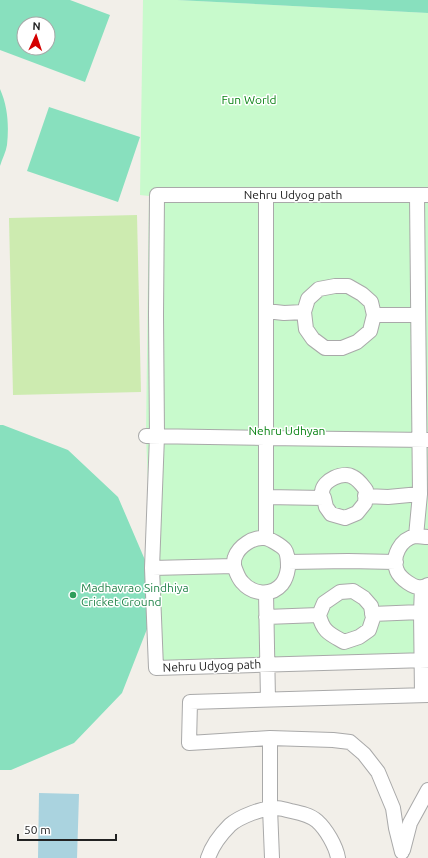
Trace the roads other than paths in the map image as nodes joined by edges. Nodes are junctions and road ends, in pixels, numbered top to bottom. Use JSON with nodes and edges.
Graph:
{"nodes":[{"id":1,"x":266,"y":195,"type":"junction"},
{"id":2,"x":423,"y":195,"type":"edge"},
{"id":3,"x":266,"y":311,"type":"junction"},
{"id":4,"x":304,"y":312,"type":"junction"},
{"id":5,"x":374,"y":315,"type":"junction"},
{"id":6,"x":418,"y":315,"type":"junction"},
{"id":7,"x":152,"y":436,"type":"junction"},
{"id":8,"x":265,"y":438,"type":"junction"},
{"id":9,"x":424,"y":440,"type":"edge"},
{"id":10,"x":420,"y":494,"type":"junction"},
{"id":11,"x":365,"y":496,"type":"junction"},
{"id":12,"x":266,"y":497,"type":"junction"},
{"id":13,"x":324,"y":498,"type":"junction"},
{"id":14,"x":266,"y":537,"type":"junction"},
{"id":15,"x":422,"y":537,"type":"edge"},
{"id":16,"x":288,"y":562,"type":"junction"},
{"id":17,"x":396,"y":562,"type":"junction"},
{"id":18,"x":234,"y":566,"type":"junction"},
{"id":19,"x":152,"y":568,"type":"junction"},
{"id":20,"x":425,"y":586,"type":"edge"},
{"id":21,"x":266,"y":593,"type":"junction"},
{"id":22,"x":421,"y":612,"type":"junction"},
{"id":23,"x":372,"y":614,"type":"junction"},
{"id":24,"x":319,"y":615,"type":"junction"},
{"id":25,"x":266,"y":616,"type":"junction"},
{"id":26,"x":428,"y":660,"type":"edge"},
{"id":27,"x":267,"y":664,"type":"junction"},
{"id":28,"x":425,"y":695,"type":"edge"},
{"id":29,"x":268,"y":700,"type":"junction"},
{"id":30,"x":270,"y":738,"type":"junction"},
{"id":31,"x":428,"y":790,"type":"edge"},
{"id":32,"x":270,"y":808,"type":"junction"},
{"id":33,"x":403,"y":855,"type":"edge"},
{"id":34,"x":208,"y":858,"type":"edge"},
{"id":35,"x":272,"y":858,"type":"edge"},
{"id":36,"x":338,"y":858,"type":"edge"}],
"edges":[{"from":1,"to":2,"type":"street","name":"Nehru Udyog path"},
{"from":1,"to":3,"type":"street"},
{"from":1,"to":7,"type":"street","name":"Nehru Udyog path"},
{"from":2,"to":6,"type":"street"},
{"from":3,"to":4,"type":"street"},
{"from":3,"to":8,"type":"street"},
{"from":4,"to":5,"type":"street"},
{"from":4,"to":5,"type":"street"},
{"from":5,"to":6,"type":"street"},
{"from":6,"to":9,"type":"street"},
{"from":7,"to":8,"type":"street"},
{"from":7,"to":19,"type":"street","name":"Nehru Udyog path"},
{"from":8,"to":9,"type":"street"},
{"from":8,"to":12,"type":"street"},
{"from":9,"to":10,"type":"street"},
{"from":10,"to":11,"type":"street"},
{"from":10,"to":15,"type":"street"},
{"from":11,"to":13,"type":"street"},
{"from":11,"to":13,"type":"street"},
{"from":12,"to":13,"type":"street"},
{"from":12,"to":14,"type":"street"},
{"from":14,"to":16,"type":"street"},
{"from":14,"to":18,"type":"street"},
{"from":15,"to":17,"type":"street"},
{"from":16,"to":17,"type":"street"},
{"from":16,"to":21,"type":"street"},
{"from":17,"to":20,"type":"street"},
{"from":18,"to":19,"type":"street"},
{"from":18,"to":21,"type":"street"},
{"from":19,"to":27,"type":"street","name":"Nehru Udyog path"},
{"from":20,"to":22,"type":"street"},
{"from":21,"to":25,"type":"street"},
{"from":22,"to":23,"type":"street"},
{"from":22,"to":28,"type":"street"},
{"from":23,"to":24,"type":"street"},
{"from":23,"to":24,"type":"street"},
{"from":24,"to":25,"type":"street"},
{"from":25,"to":27,"type":"street"},
{"from":26,"to":27,"type":"street","name":"Nehru Udyog path"},
{"from":27,"to":29,"type":"street"},
{"from":28,"to":29,"type":"street"},
{"from":29,"to":30,"type":"street"},
{"from":30,"to":32,"type":"street"},
{"from":30,"to":33,"type":"street"},
{"from":31,"to":33,"type":"street"},
{"from":32,"to":34,"type":"street"},
{"from":32,"to":35,"type":"street"},
{"from":32,"to":36,"type":"street"}]}
